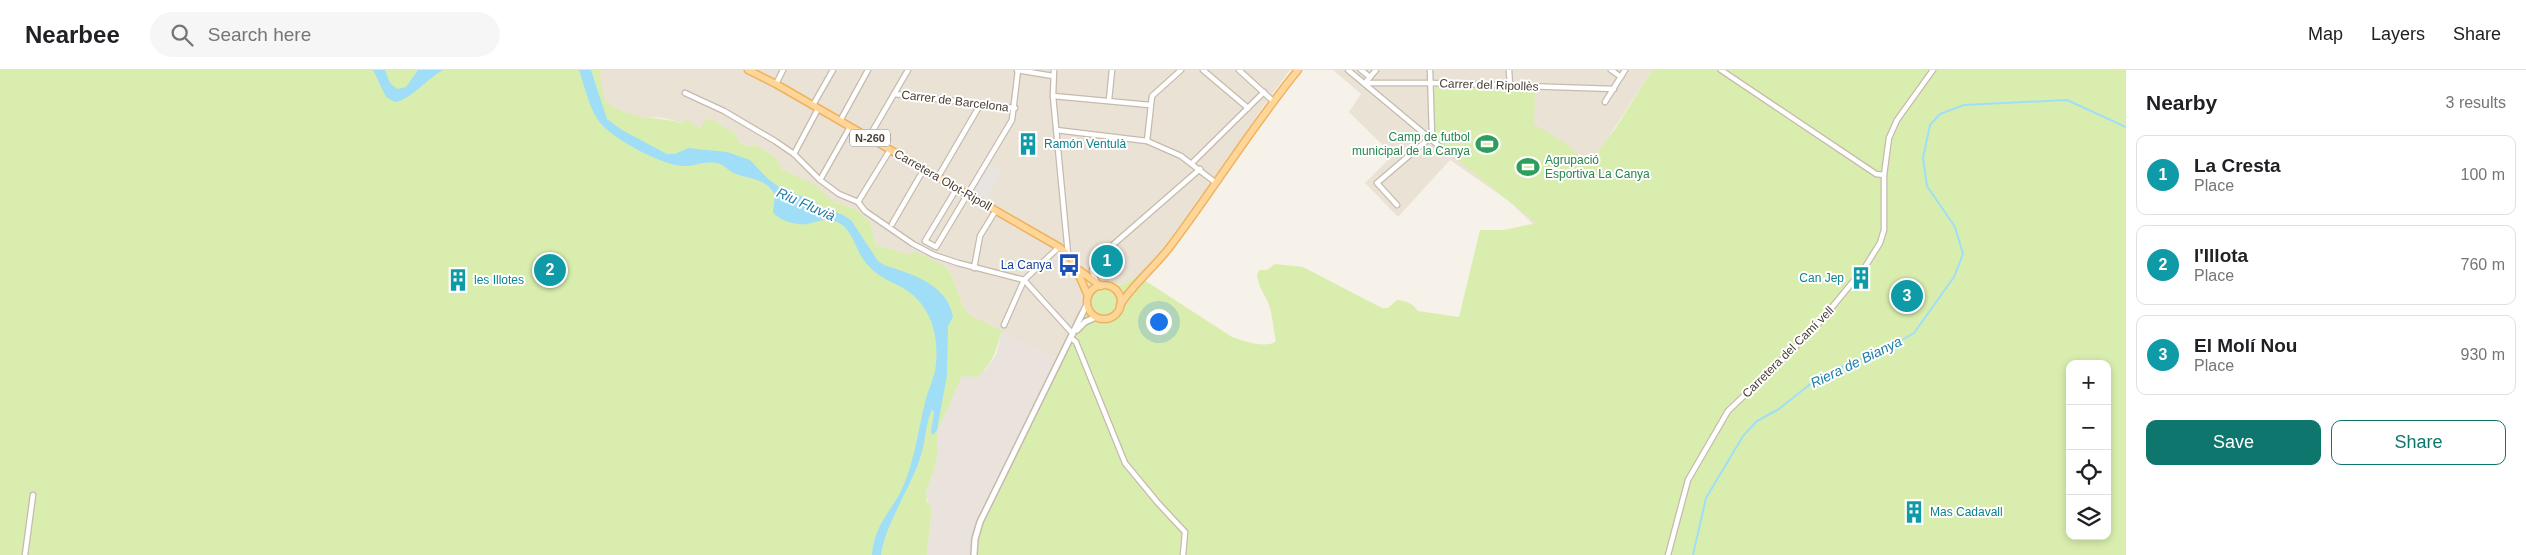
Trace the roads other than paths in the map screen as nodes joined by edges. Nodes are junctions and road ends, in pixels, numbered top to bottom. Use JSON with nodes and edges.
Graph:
{"nodes":[{"id":1,"x":748,"y":70,"type":"edge"},
{"id":2,"x":783,"y":70,"type":"edge"},
{"id":3,"x":833,"y":70,"type":"edge"},
{"id":4,"x":868,"y":70,"type":"edge"},
{"id":5,"x":908,"y":70,"type":"edge"},
{"id":6,"x":1018,"y":70,"type":"edge"},
{"id":7,"x":1054,"y":70,"type":"edge"},
{"id":8,"x":1112,"y":70,"type":"edge"},
{"id":9,"x":1181,"y":70,"type":"edge"},
{"id":10,"x":1203,"y":70,"type":"edge"},
{"id":11,"x":1238,"y":70,"type":"edge"},
{"id":12,"x":1298,"y":70,"type":"edge"},
{"id":13,"x":1348,"y":70,"type":"edge"},
{"id":14,"x":1361,"y":70,"type":"edge"},
{"id":15,"x":1376,"y":70,"type":"edge"},
{"id":16,"x":1430,"y":70,"type":"edge"},
{"id":17,"x":1509,"y":70,"type":"edge"},
{"id":18,"x":1611,"y":70,"type":"edge"},
{"id":19,"x":1624,"y":70,"type":"edge"},
{"id":20,"x":1721,"y":70,"type":"edge"},
{"id":21,"x":1933,"y":70,"type":"edge"},
{"id":22,"x":1053,"y":76,"type":"junction"},
{"id":23,"x":1370,"y":77,"type":"junction"},
{"id":24,"x":1621,"y":77,"type":"junction"},
{"id":25,"x":1365,"y":83,"type":"junction"},
{"id":26,"x":1431,"y":83,"type":"junction"},
{"id":27,"x":776,"y":84,"type":"junction"},
{"id":28,"x":1510,"y":86,"type":"junction"},
{"id":29,"x":1614,"y":89,"type":"junction"},
{"id":30,"x":1264,"y":92,"type":"junction"},
{"id":31,"x":685,"y":93,"type":"dead end"},
{"id":32,"x":894,"y":94,"type":"junction"},
{"id":33,"x":1053,"y":96,"type":"junction"},
{"id":34,"x":1109,"y":100,"type":"junction"},
{"id":35,"x":1274,"y":102,"type":"junction"},
{"id":36,"x":1605,"y":102,"type":"dead end"},
{"id":37,"x":1150,"y":104,"type":"junction"},
{"id":38,"x":980,"y":105,"type":"junction"},
{"id":39,"x":816,"y":107,"type":"junction"},
{"id":40,"x":1015,"y":108,"type":"junction"},
{"id":41,"x":1248,"y":108,"type":"junction"},
{"id":42,"x":840,"y":121,"type":"junction"},
{"id":43,"x":850,"y":127,"type":"junction"},
{"id":44,"x":1056,"y":130,"type":"junction"},
{"id":45,"x":869,"y":138,"type":"junction"},
{"id":46,"x":1431,"y":139,"type":"junction"},
{"id":47,"x":1146,"y":141,"type":"junction"},
{"id":48,"x":890,"y":150,"type":"junction"},
{"id":49,"x":1445,"y":151,"type":"dead end"},
{"id":50,"x":794,"y":154,"type":"junction"},
{"id":51,"x":1192,"y":163,"type":"junction"},
{"id":52,"x":924,"y":169,"type":"junction"},
{"id":53,"x":1200,"y":169,"type":"junction"},
{"id":54,"x":1884,"y":174,"type":"junction"},
{"id":55,"x":938,"y":177,"type":"junction"},
{"id":56,"x":820,"y":180,"type":"junction"},
{"id":57,"x":1216,"y":182,"type":"junction"},
{"id":58,"x":957,"y":188,"type":"junction"},
{"id":59,"x":968,"y":194,"type":"junction"},
{"id":60,"x":858,"y":202,"type":"junction"},
{"id":61,"x":1397,"y":205,"type":"dead end"},
{"id":62,"x":996,"y":210,"type":"junction"},
{"id":63,"x":892,"y":224,"type":"dead end"},
{"id":64,"x":936,"y":247,"type":"junction"},
{"id":65,"x":1058,"y":247,"type":"junction"},
{"id":66,"x":1068,"y":254,"type":"junction"},
{"id":67,"x":934,"y":255,"type":"junction"},
{"id":68,"x":974,"y":268,"type":"junction"},
{"id":69,"x":1078,"y":270,"type":"junction"},
{"id":70,"x":1024,"y":280,"type":"junction"},
{"id":71,"x":1099,"y":284,"type":"junction"},
{"id":72,"x":1132,"y":286,"type":"junction"},
{"id":73,"x":1115,"y":290,"type":"junction"},
{"id":74,"x":1088,"y":296,"type":"junction"},
{"id":75,"x":1087,"y":304,"type":"junction"},
{"id":76,"x":1120,"y":305,"type":"junction"},
{"id":77,"x":1096,"y":317,"type":"junction"},
{"id":78,"x":1004,"y":325,"type":"dead end"},
{"id":79,"x":1072,"y":336,"type":"junction"},
{"id":80,"x":33,"y":495,"type":"dead end"},
{"id":81,"x":25,"y":555,"type":"edge"},
{"id":82,"x":974,"y":555,"type":"edge"},
{"id":83,"x":1183,"y":555,"type":"edge"},
{"id":84,"x":1668,"y":555,"type":"edge"}],
"edges":[{"from":1,"to":27,"type":"main road","name":"Carretera Olot-Ripoll","number":"N-260"},
{"from":2,"to":27,"type":"street"},
{"from":3,"to":39,"type":"street"},
{"from":4,"to":42,"type":"street"},
{"from":5,"to":32,"type":"street"},
{"from":6,"to":22,"type":"street"},
{"from":6,"to":40,"type":"street"},
{"from":7,"to":22,"type":"street"},
{"from":8,"to":34,"type":"street"},
{"from":9,"to":37,"type":"street"},
{"from":10,"to":41,"type":"street"},
{"from":11,"to":30,"type":"street"},
{"from":12,"to":35,"type":"main road"},
{"from":13,"to":25,"type":"street"},
{"from":14,"to":23,"type":"street"},
{"from":15,"to":23,"type":"street"},
{"from":16,"to":26,"type":"street"},
{"from":17,"to":28,"type":"street"},
{"from":18,"to":24,"type":"street"},
{"from":19,"to":24,"type":"street"},
{"from":20,"to":54,"type":"street"},
{"from":21,"to":54,"type":"street","name":"Carretera del Camí vell"},
{"from":22,"to":33,"type":"street"},
{"from":23,"to":25,"type":"street"},
{"from":24,"to":29,"type":"street"},
{"from":25,"to":26,"type":"street","name":"Carrer del Ripollès"},
{"from":25,"to":46,"type":"street"},
{"from":26,"to":28,"type":"street","name":"Carrer del Ripollès"},
{"from":26,"to":46,"type":"street"},
{"from":27,"to":39,"type":"main road","name":"Carretera Olot-Ripoll","number":"N-260"},
{"from":28,"to":29,"type":"street","name":"Carrer del Ripollès"},
{"from":29,"to":36,"type":"street"},
{"from":30,"to":35,"type":"street"},
{"from":30,"to":41,"type":"street"},
{"from":31,"to":50,"type":"street"},
{"from":32,"to":38,"type":"street","name":"Carrer de Barcelona"},
{"from":32,"to":45,"type":"street"},
{"from":33,"to":34,"type":"street"},
{"from":33,"to":44,"type":"street"},
{"from":34,"to":37,"type":"street"},
{"from":35,"to":57,"type":"main road"},
{"from":37,"to":47,"type":"street"},
{"from":38,"to":40,"type":"street","name":"Carrer de Barcelona"},
{"from":38,"to":55,"type":"street"},
{"from":39,"to":42,"type":"main road","name":"Carretera Olot-Ripoll","number":"N-260"},
{"from":39,"to":50,"type":"street"},
{"from":40,"to":59,"type":"street"},
{"from":41,"to":51,"type":"street"},
{"from":42,"to":43,"type":"main road","name":"Carretera Olot-Ripoll","number":"N-260"},
{"from":43,"to":45,"type":"main road","name":"Carretera Olot-Ripoll","number":"N-260"},
{"from":43,"to":56,"type":"street"},
{"from":44,"to":47,"type":"street"},
{"from":44,"to":66,"type":"street"},
{"from":45,"to":48,"type":"main road","name":"Carretera Olot-Ripoll","number":"N-260"},
{"from":46,"to":49,"type":"street"},
{"from":46,"to":61,"type":"street"},
{"from":47,"to":51,"type":"street"},
{"from":48,"to":52,"type":"main road","name":"Carretera Olot-Ripoll","number":"N-260"},
{"from":48,"to":60,"type":"street"},
{"from":50,"to":56,"type":"street"},
{"from":51,"to":53,"type":"street"},
{"from":52,"to":55,"type":"main road","name":"Carretera Olot-Ripoll","number":"N-260"},
{"from":52,"to":63,"type":"street"},
{"from":53,"to":57,"type":"street"},
{"from":53,"to":71,"type":"street"},
{"from":54,"to":84,"type":"street","name":"Carretera del Camí vell"},
{"from":55,"to":58,"type":"main road","name":"Carretera Olot-Ripoll","number":"N-260"},
{"from":56,"to":60,"type":"street"},
{"from":57,"to":72,"type":"main road"},
{"from":58,"to":59,"type":"main road","name":"Carretera Olot-Ripoll","number":"N-260"},
{"from":58,"to":64,"type":"street"},
{"from":59,"to":62,"type":"main road","name":"Carretera Olot-Ripoll","number":"N-260"},
{"from":59,"to":64,"type":"street"},
{"from":60,"to":67,"type":"street"},
{"from":62,"to":65,"type":"main road","name":"Carretera Olot-Ripoll","number":"N-260"},
{"from":62,"to":68,"type":"street"},
{"from":64,"to":67,"type":"street"},
{"from":65,"to":66,"type":"main road","name":"Carretera Olot-Ripoll","number":"N-260"},
{"from":65,"to":70,"type":"street"},
{"from":66,"to":69,"type":"main road","name":"Carretera Olot-Ripoll","number":"N-260"},
{"from":67,"to":68,"type":"street"},
{"from":68,"to":70,"type":"street"},
{"from":69,"to":71,"type":"main road","name":"Carretera Olot-Ripoll","number":"N-260"},
{"from":69,"to":74,"type":"main road","name":"Carretera Olot-Ripoll","number":"N-260"},
{"from":70,"to":78,"type":"street"},
{"from":70,"to":79,"type":"street"},
{"from":71,"to":73,"type":"main road","number":"N-260"},
{"from":71,"to":74,"type":"main road"},
{"from":72,"to":73,"type":"main road","number":"N-260"},
{"from":72,"to":76,"type":"main road"},
{"from":73,"to":76,"type":"main road"},
{"from":74,"to":75,"type":"main road","number":"N-260"},
{"from":75,"to":77,"type":"main road"},
{"from":75,"to":79,"type":"street"},
{"from":76,"to":77,"type":"main road"},
{"from":77,"to":79,"type":"street"},
{"from":79,"to":82,"type":"street"},
{"from":79,"to":83,"type":"street"},
{"from":80,"to":81,"type":"street"}]}
